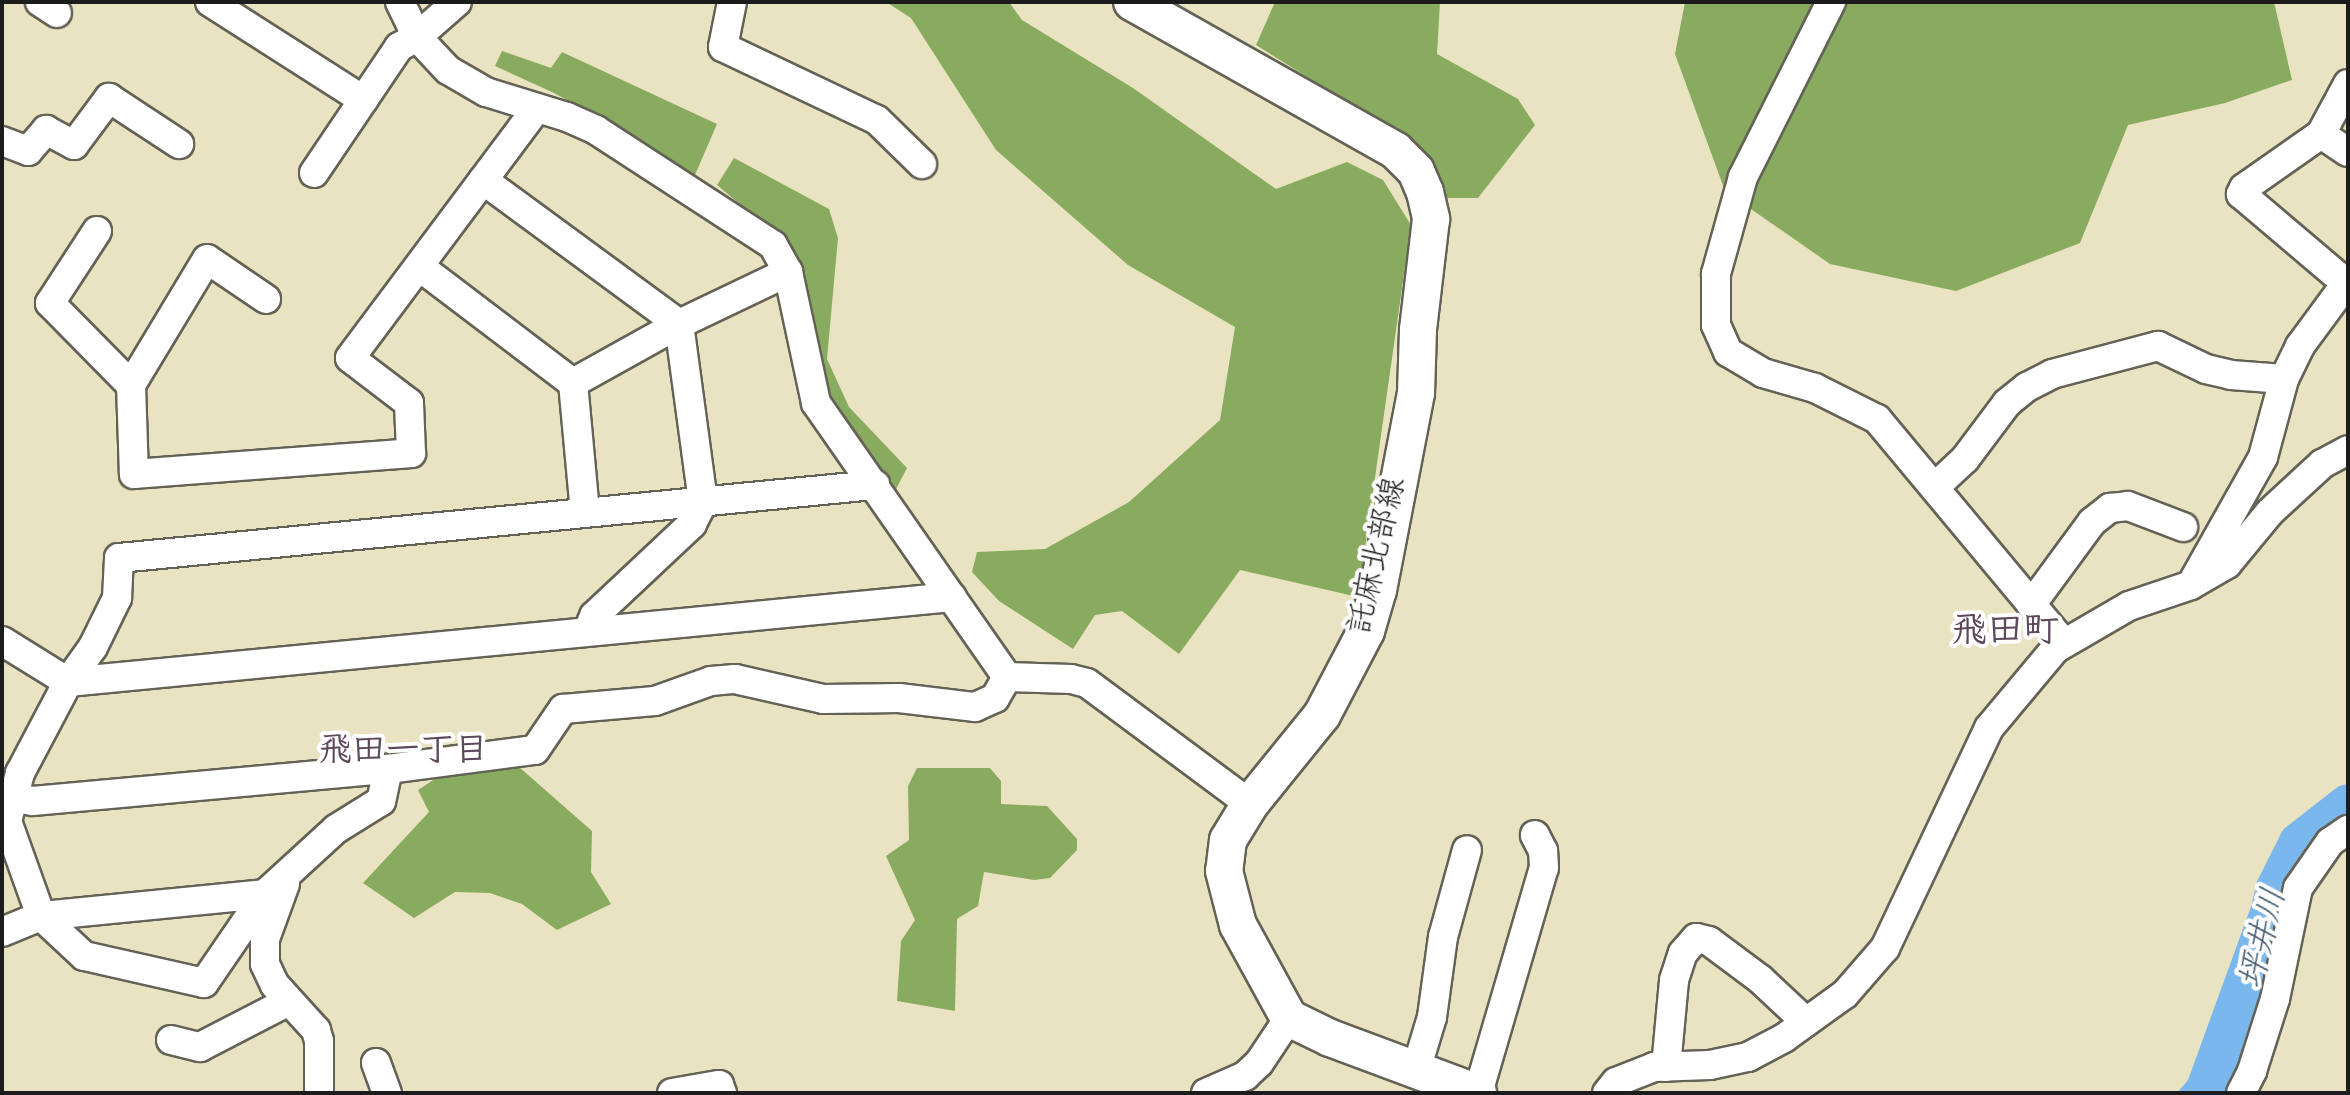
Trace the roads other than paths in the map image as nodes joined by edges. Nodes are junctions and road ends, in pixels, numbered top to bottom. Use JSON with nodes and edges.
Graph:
{"nodes":[{"id":1,"x":210,"y":2,"type":"edge"},
{"id":2,"x":400,"y":2,"type":"edge"},
{"id":3,"x":457,"y":2,"type":"edge"},
{"id":4,"x":732,"y":2,"type":"edge"},
{"id":5,"x":1132,"y":2,"type":"edge"},
{"id":6,"x":1831,"y":2,"type":"edge"},
{"id":7,"x":417,"y":37,"type":"junction"},
{"id":8,"x":2348,"y":84,"type":"edge"},
{"id":9,"x":363,"y":100,"type":"junction"},
{"id":10,"x":536,"y":109,"type":"junction"},
{"id":11,"x":2321,"y":134,"type":"junction"},
{"id":12,"x":2,"y":141,"type":"edge"},
{"id":13,"x":179,"y":144,"type":"dead end"},
{"id":14,"x":2348,"y":152,"type":"edge"},
{"id":15,"x":922,"y":164,"type":"dead end"},
{"id":16,"x":314,"y":173,"type":"dead end"},
{"id":17,"x":483,"y":180,"type":"junction"},
{"id":18,"x":97,"y":231,"type":"dead end"},
{"id":19,"x":420,"y":267,"type":"junction"},
{"id":20,"x":788,"y":272,"type":"junction"},
{"id":21,"x":2347,"y":282,"type":"edge"},
{"id":22,"x":266,"y":299,"type":"dead end"},
{"id":23,"x":679,"y":324,"type":"junction"},
{"id":24,"x":2284,"y":379,"type":"junction"},
{"id":25,"x":573,"y":383,"type":"junction"},
{"id":26,"x":131,"y":385,"type":"junction"},
{"id":27,"x":2348,"y":450,"type":"edge"},
{"id":28,"x":875,"y":485,"type":"junction"},
{"id":29,"x":1935,"y":487,"type":"junction"},
{"id":30,"x":703,"y":502,"type":"junction"},
{"id":31,"x":585,"y":512,"type":"junction"},
{"id":32,"x":2183,"y":527,"type":"dead end"},
{"id":33,"x":2191,"y":585,"type":"junction"},
{"id":34,"x":952,"y":597,"type":"junction"},
{"id":35,"x":2031,"y":605,"type":"junction"},
{"id":36,"x":588,"y":631,"type":"junction"},
{"id":37,"x":2,"y":641,"type":"edge"},
{"id":38,"x":2063,"y":642,"type":"junction"},
{"id":39,"x":1007,"y":677,"type":"junction"},
{"id":40,"x":68,"y":682,"type":"junction"},
{"id":41,"x":388,"y":769,"type":"junction"},
{"id":42,"x":12,"y":798,"type":"junction"},
{"id":43,"x":1250,"y":804,"type":"junction"},
{"id":44,"x":2348,"y":830,"type":"edge"},
{"id":45,"x":1535,"y":835,"type":"dead end"},
{"id":46,"x":1467,"y":850,"type":"dead end"},
{"id":47,"x":290,"y":871,"type":"junction"},
{"id":48,"x":265,"y":894,"type":"junction"},
{"id":49,"x":41,"y":916,"type":"junction"},
{"id":50,"x":2,"y":932,"type":"edge"},
{"id":51,"x":289,"y":1001,"type":"junction"},
{"id":52,"x":1289,"y":1018,"type":"junction"},
{"id":53,"x":1806,"y":1022,"type":"junction"},
{"id":54,"x":171,"y":1040,"type":"dead end"},
{"id":55,"x":376,"y":1063,"type":"dead end"},
{"id":56,"x":1666,"y":1067,"type":"junction"},
{"id":57,"x":1416,"y":1070,"type":"junction"},
{"id":58,"x":319,"y":1093,"type":"edge"},
{"id":59,"x":387,"y":1093,"type":"edge"},
{"id":60,"x":672,"y":1093,"type":"edge"},
{"id":61,"x":722,"y":1093,"type":"edge"},
{"id":62,"x":1206,"y":1093,"type":"edge"},
{"id":63,"x":1478,"y":1093,"type":"edge"},
{"id":64,"x":1607,"y":1093,"type":"edge"},
{"id":65,"x":2241,"y":1093,"type":"edge"}],
"edges":[{"from":1,"to":9,"type":"street"},
{"from":2,"to":7,"type":"street"},
{"from":3,"to":7,"type":"street"},
{"from":4,"to":15,"type":"street"},
{"from":5,"to":43,"type":"main road","name":"託麻北部線"},
{"from":6,"to":29,"type":"street"},
{"from":7,"to":9,"type":"street"},
{"from":7,"to":10,"type":"street"},
{"from":8,"to":11,"type":"street"},
{"from":9,"to":16,"type":"street"},
{"from":10,"to":17,"type":"street"},
{"from":10,"to":20,"type":"street"},
{"from":11,"to":14,"type":"street"},
{"from":11,"to":21,"type":"street"},
{"from":12,"to":13,"type":"street"},
{"from":17,"to":19,"type":"street"},
{"from":17,"to":23,"type":"street"},
{"from":18,"to":26,"type":"street"},
{"from":19,"to":25,"type":"street"},
{"from":19,"to":26,"type":"street"},
{"from":20,"to":23,"type":"street"},
{"from":20,"to":28,"type":"street"},
{"from":21,"to":24,"type":"street"},
{"from":22,"to":26,"type":"street"},
{"from":23,"to":25,"type":"street"},
{"from":23,"to":30,"type":"street"},
{"from":24,"to":29,"type":"street"},
{"from":24,"to":33,"type":"street"},
{"from":25,"to":31,"type":"street"},
{"from":27,"to":33,"type":"street"},
{"from":28,"to":30,"type":"street"},
{"from":28,"to":34,"type":"street"},
{"from":29,"to":35,"type":"street"},
{"from":30,"to":31,"type":"street"},
{"from":30,"to":36,"type":"street"},
{"from":31,"to":40,"type":"street"},
{"from":32,"to":35,"type":"street"},
{"from":33,"to":38,"type":"street"},
{"from":34,"to":36,"type":"street"},
{"from":34,"to":39,"type":"street"},
{"from":35,"to":38,"type":"street"},
{"from":36,"to":40,"type":"street"},
{"from":37,"to":40,"type":"street"},
{"from":38,"to":53,"type":"street"},
{"from":39,"to":41,"type":"street"},
{"from":39,"to":43,"type":"street"},
{"from":40,"to":42,"type":"street"},
{"from":41,"to":42,"type":"street"},
{"from":41,"to":47,"type":"street"},
{"from":42,"to":49,"type":"street"},
{"from":43,"to":52,"type":"main road","name":"託麻北部線"},
{"from":44,"to":65,"type":"street"},
{"from":45,"to":63,"type":"street"},
{"from":46,"to":57,"type":"street"},
{"from":47,"to":48,"type":"street"},
{"from":47,"to":51,"type":"street"},
{"from":48,"to":49,"type":"street"},
{"from":48,"to":49,"type":"street"},
{"from":49,"to":50,"type":"street"},
{"from":51,"to":54,"type":"street"},
{"from":51,"to":58,"type":"street"},
{"from":52,"to":57,"type":"main road"},
{"from":52,"to":62,"type":"street"},
{"from":53,"to":56,"type":"street"},
{"from":53,"to":56,"type":"street"},
{"from":55,"to":59,"type":"street"},
{"from":56,"to":64,"type":"street"},
{"from":57,"to":63,"type":"main road"},
{"from":60,"to":61,"type":"street"}]}
